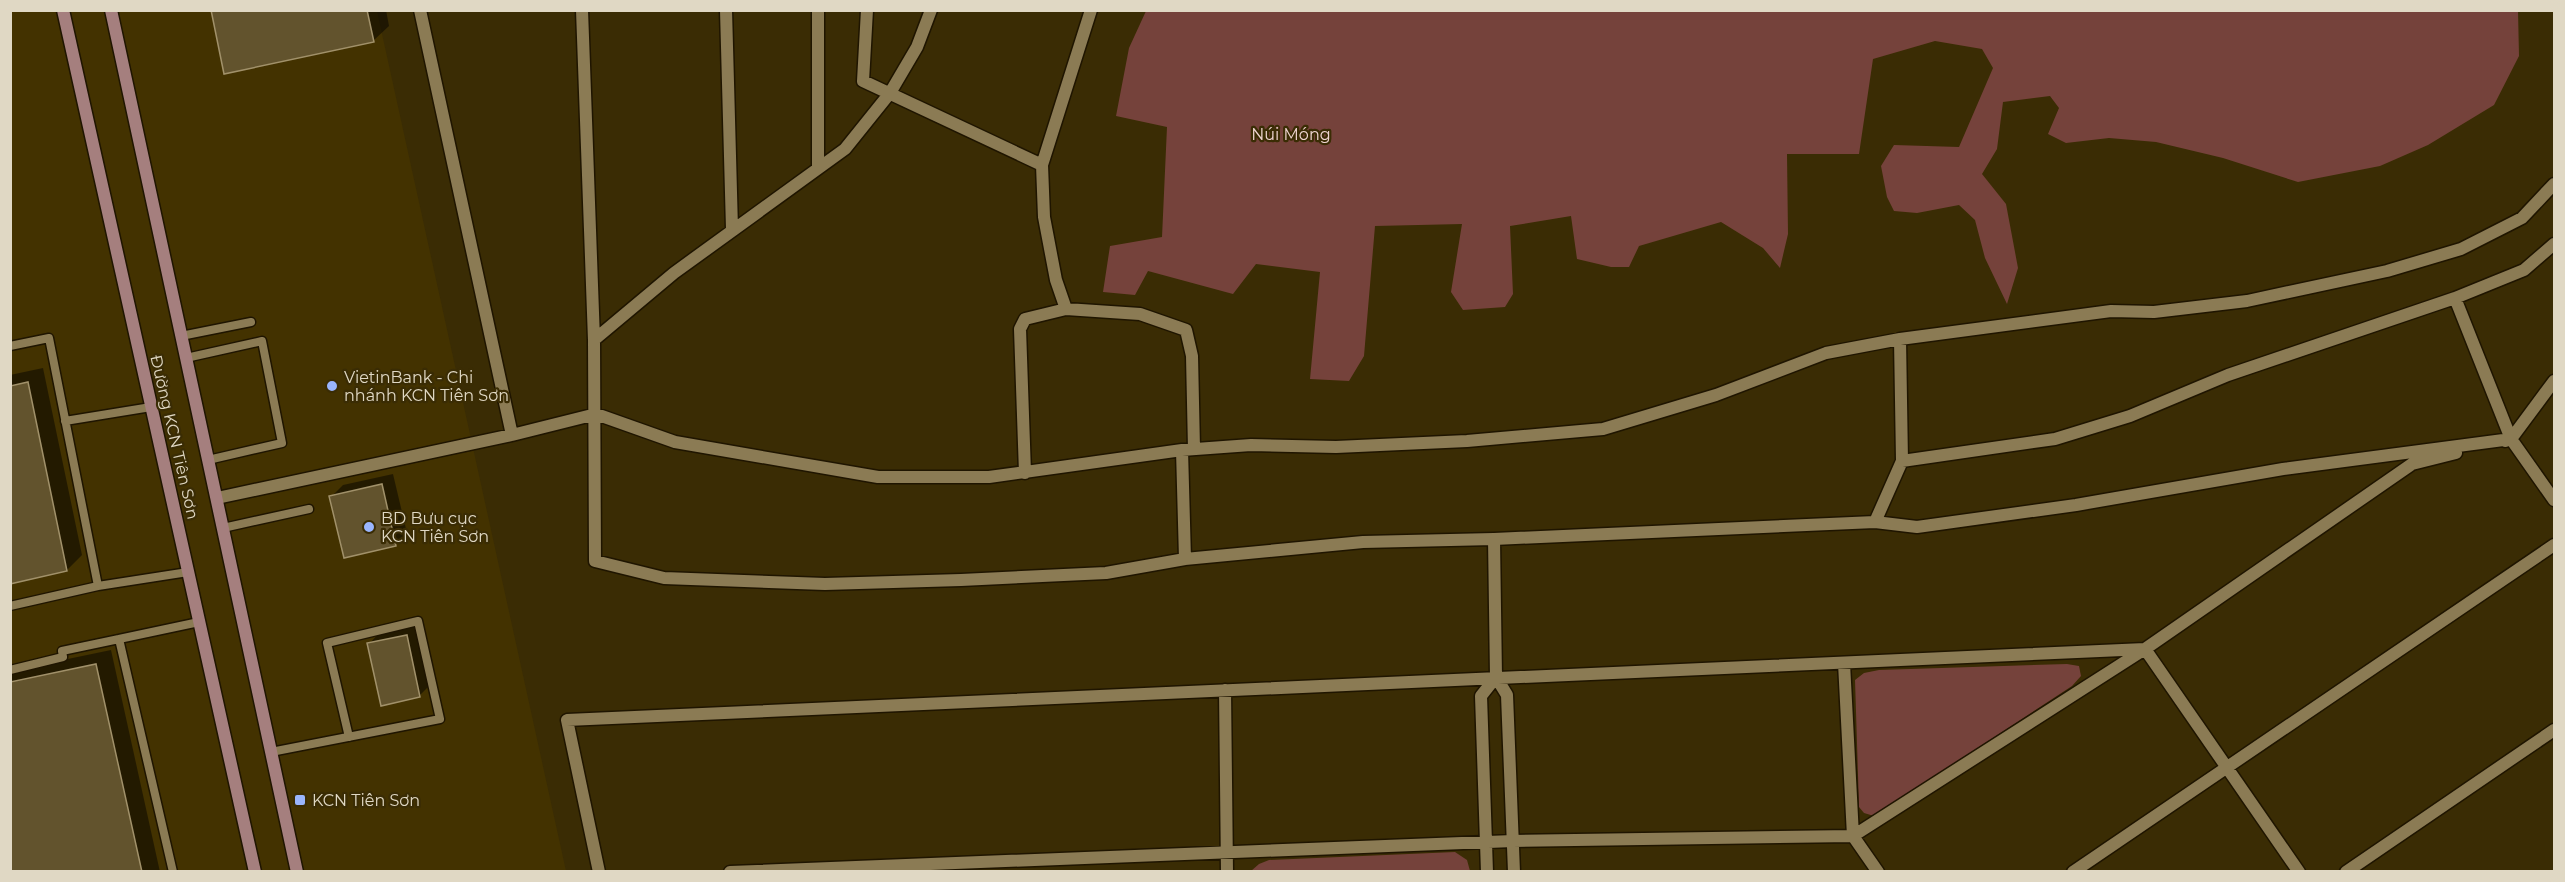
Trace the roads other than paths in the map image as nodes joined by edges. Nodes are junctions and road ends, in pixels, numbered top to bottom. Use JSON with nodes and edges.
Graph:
{"nodes":[{"id":1,"x":63,"y":10,"type":"edge"},
{"id":2,"x":111,"y":10,"type":"edge"},
{"id":3,"x":420,"y":10,"type":"edge"},
{"id":4,"x":582,"y":10,"type":"edge"},
{"id":5,"x":726,"y":10,"type":"edge"},
{"id":6,"x":818,"y":10,"type":"edge"},
{"id":7,"x":867,"y":10,"type":"edge"},
{"id":8,"x":932,"y":10,"type":"edge"},
{"id":9,"x":1091,"y":10,"type":"edge"},
{"id":10,"x":890,"y":93,"type":"junction"},
{"id":11,"x":1042,"y":165,"type":"junction"},
{"id":12,"x":818,"y":168,"type":"junction"},
{"id":13,"x":2554,"y":184,"type":"edge"},
{"id":14,"x":732,"y":229,"type":"junction"},
{"id":15,"x":2554,"y":244,"type":"edge"},
{"id":16,"x":2455,"y":298,"type":"junction"},
{"id":17,"x":1066,"y":309,"type":"junction"},
{"id":18,"x":251,"y":322,"type":"dead end"},
{"id":19,"x":181,"y":336,"type":"junction"},
{"id":20,"x":1900,"y":339,"type":"junction"},
{"id":21,"x":594,"y":340,"type":"junction"},
{"id":22,"x":10,"y":346,"type":"edge"},
{"id":23,"x":186,"y":358,"type":"junction"},
{"id":24,"x":2554,"y":381,"type":"edge"},
{"id":25,"x":151,"y":407,"type":"junction"},
{"id":26,"x":596,"y":414,"type":"junction"},
{"id":27,"x":65,"y":421,"type":"junction"},
{"id":28,"x":512,"y":435,"type":"junction"},
{"id":29,"x":2511,"y":439,"type":"junction"},
{"id":30,"x":1188,"y":450,"type":"junction"},
{"id":31,"x":208,"y":460,"type":"junction"},
{"id":32,"x":1902,"y":461,"type":"junction"},
{"id":33,"x":1025,"y":473,"type":"junction"},
{"id":34,"x":217,"y":498,"type":"junction"},
{"id":35,"x":2554,"y":500,"type":"edge"},
{"id":36,"x":309,"y":509,"type":"dead end"},
{"id":37,"x":1875,"y":522,"type":"junction"},
{"id":38,"x":223,"y":528,"type":"junction"},
{"id":39,"x":1494,"y":539,"type":"junction"},
{"id":40,"x":2554,"y":544,"type":"edge"},
{"id":41,"x":1185,"y":559,"type":"junction"},
{"id":42,"x":188,"y":572,"type":"junction"},
{"id":43,"x":98,"y":586,"type":"junction"},
{"id":44,"x":10,"y":606,"type":"edge"},
{"id":45,"x":199,"y":622,"type":"junction"},
{"id":46,"x":119,"y":639,"type":"junction"},
{"id":47,"x":2145,"y":649,"type":"junction"},
{"id":48,"x":1844,"y":663,"type":"junction"},
{"id":49,"x":10,"y":669,"type":"edge"},
{"id":50,"x":1496,"y":677,"type":"junction"},
{"id":51,"x":1225,"y":690,"type":"junction"},
{"id":52,"x":2554,"y":730,"type":"edge"},
{"id":53,"x":349,"y":737,"type":"junction"},
{"id":54,"x":271,"y":752,"type":"junction"},
{"id":55,"x":2228,"y":767,"type":"junction"},
{"id":56,"x":1853,"y":836,"type":"junction"},
{"id":57,"x":1513,"y":841,"type":"junction"},
{"id":58,"x":1486,"y":842,"type":"junction"},
{"id":59,"x":1226,"y":851,"type":"junction"},
{"id":60,"x":173,"y":872,"type":"edge"},
{"id":61,"x":255,"y":872,"type":"edge"},
{"id":62,"x":297,"y":872,"type":"edge"},
{"id":63,"x":599,"y":872,"type":"edge"},
{"id":64,"x":730,"y":872,"type":"edge"},
{"id":65,"x":1227,"y":872,"type":"edge"},
{"id":66,"x":1487,"y":872,"type":"edge"},
{"id":67,"x":1514,"y":872,"type":"edge"},
{"id":68,"x":1878,"y":872,"type":"edge"},
{"id":69,"x":2073,"y":872,"type":"edge"},
{"id":70,"x":2299,"y":872,"type":"edge"},
{"id":71,"x":2346,"y":872,"type":"edge"}],
"edges":[{"from":1,"to":25,"type":"main road","name":"Đường KCN Tiên Sơn"},
{"from":2,"to":19,"type":"main road","name":"Đường KCN Tiên Sơn"},
{"from":3,"to":28,"type":"street"},
{"from":4,"to":21,"type":"street"},
{"from":5,"to":14,"type":"street"},
{"from":6,"to":12,"type":"street"},
{"from":7,"to":10,"type":"street"},
{"from":8,"to":10,"type":"street"},
{"from":9,"to":11,"type":"street"},
{"from":10,"to":11,"type":"street"},
{"from":10,"to":12,"type":"street"},
{"from":11,"to":17,"type":"street"},
{"from":12,"to":14,"type":"street"},
{"from":13,"to":20,"type":"street"},
{"from":14,"to":21,"type":"street"},
{"from":15,"to":16,"type":"street"},
{"from":16,"to":29,"type":"street"},
{"from":16,"to":32,"type":"street"},
{"from":17,"to":30,"type":"street"},
{"from":17,"to":33,"type":"street"},
{"from":18,"to":19,"type":"lane"},
{"from":19,"to":23,"type":"main road","name":"Đường KCN Tiên Sơn"},
{"from":20,"to":30,"type":"street"},
{"from":20,"to":32,"type":"street"},
{"from":21,"to":26,"type":"street"},
{"from":22,"to":27,"type":"lane"},
{"from":23,"to":31,"type":"main road","name":"Đường KCN Tiên Sơn"},
{"from":23,"to":31,"type":"lane"},
{"from":24,"to":29,"type":"street"},
{"from":25,"to":27,"type":"lane"},
{"from":25,"to":42,"type":"main road","name":"Đường KCN Tiên Sơn"},
{"from":26,"to":28,"type":"street"},
{"from":26,"to":33,"type":"street"},
{"from":26,"to":41,"type":"street"},
{"from":27,"to":43,"type":"lane"},
{"from":28,"to":34,"type":"street"},
{"from":29,"to":35,"type":"street"},
{"from":29,"to":37,"type":"street"},
{"from":29,"to":47,"type":"street"},
{"from":30,"to":33,"type":"street"},
{"from":30,"to":41,"type":"street"},
{"from":31,"to":34,"type":"main road","name":"Đường KCN Tiên Sơn"},
{"from":32,"to":37,"type":"street"},
{"from":34,"to":38,"type":"main road","name":"Đường KCN Tiên Sơn"},
{"from":36,"to":38,"type":"lane"},
{"from":37,"to":39,"type":"street"},
{"from":38,"to":54,"type":"main road","name":"Đường KCN Tiên Sơn"},
{"from":39,"to":41,"type":"street"},
{"from":39,"to":50,"type":"street"},
{"from":40,"to":55,"type":"street"},
{"from":42,"to":43,"type":"lane"},
{"from":42,"to":45,"type":"main road","name":"Đường KCN Tiên Sơn"},
{"from":43,"to":44,"type":"lane"},
{"from":45,"to":46,"type":"lane"},
{"from":45,"to":61,"type":"main road","name":"Đường KCN Tiên Sơn"},
{"from":46,"to":49,"type":"lane"},
{"from":46,"to":60,"type":"lane"},
{"from":47,"to":48,"type":"street"},
{"from":47,"to":55,"type":"street"},
{"from":47,"to":56,"type":"street"},
{"from":48,"to":50,"type":"street"},
{"from":48,"to":56,"type":"street"},
{"from":50,"to":51,"type":"street"},
{"from":50,"to":57,"type":"street"},
{"from":50,"to":58,"type":"street"},
{"from":51,"to":59,"type":"street"},
{"from":51,"to":63,"type":"street"},
{"from":52,"to":71,"type":"street"},
{"from":53,"to":53,"type":"lane"},
{"from":53,"to":54,"type":"lane"},
{"from":54,"to":62,"type":"main road","name":"Đường KCN Tiên Sơn"},
{"from":55,"to":69,"type":"street"},
{"from":55,"to":70,"type":"street"},
{"from":56,"to":57,"type":"street"},
{"from":56,"to":68,"type":"street"},
{"from":57,"to":58,"type":"street"},
{"from":57,"to":67,"type":"street"},
{"from":58,"to":59,"type":"street"},
{"from":58,"to":66,"type":"street"},
{"from":59,"to":64,"type":"street"},
{"from":59,"to":65,"type":"street"}]}
